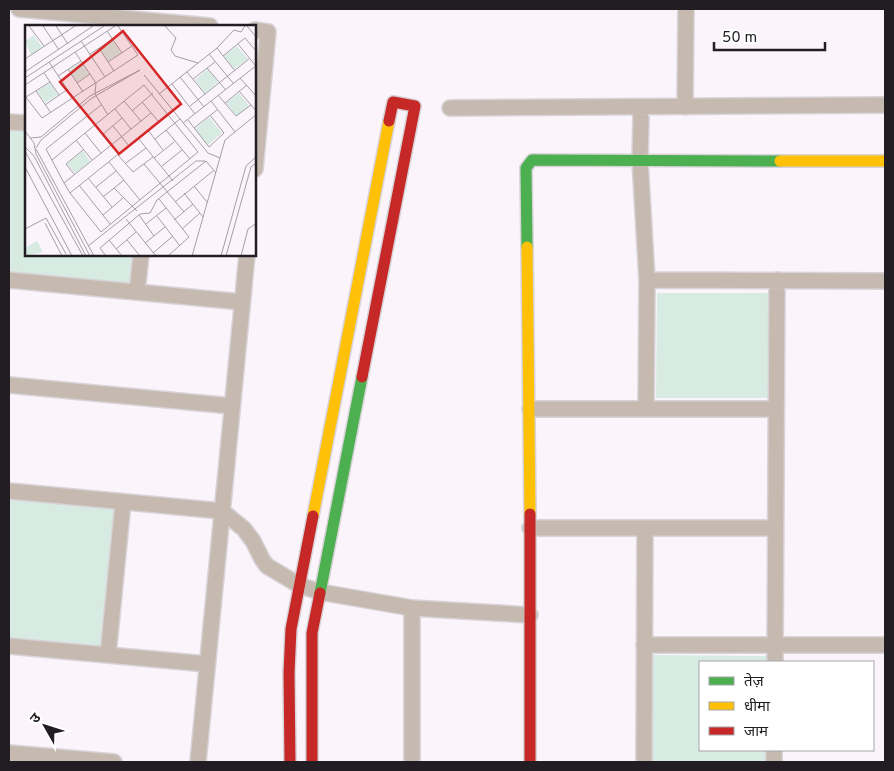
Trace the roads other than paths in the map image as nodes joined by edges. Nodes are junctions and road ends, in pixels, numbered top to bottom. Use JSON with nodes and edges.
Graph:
{"nodes":[{"id":1,"x":19,"y":9,"type":"edge"},
{"id":2,"x":686,"y":9,"type":"edge"},
{"id":3,"x":163,"y":24,"type":"edge"},
{"id":4,"x":186,"y":25,"type":"edge"},
{"id":5,"x":256,"y":30,"type":"edge"},
{"id":6,"x":885,"y":105,"type":"edge"},
{"id":7,"x":639,"y":107,"type":"junction"},
{"id":8,"x":685,"y":107,"type":"junction"},
{"id":9,"x":450,"y":108,"type":"dead end"},
{"id":10,"x":9,"y":122,"type":"edge"},
{"id":11,"x":25,"y":123,"type":"edge"},
{"id":12,"x":256,"y":158,"type":"edge"},
{"id":13,"x":640,"y":161,"type":"junction"},
{"id":14,"x":885,"y":161,"type":"edge"},
{"id":15,"x":141,"y":256,"type":"edge"},
{"id":16,"x":247,"y":256,"type":"edge"},
{"id":17,"x":9,"y":280,"type":"edge"},
{"id":18,"x":647,"y":280,"type":"junction"},
{"id":19,"x":776,"y":280,"type":"junction"},
{"id":20,"x":885,"y":280,"type":"edge"},
{"id":21,"x":137,"y":292,"type":"junction"},
{"id":22,"x":242,"y":302,"type":"junction"},
{"id":23,"x":9,"y":385,"type":"edge"},
{"id":24,"x":232,"y":406,"type":"junction"},
{"id":25,"x":530,"y":409,"type":"junction"},
{"id":26,"x":646,"y":409,"type":"junction"},
{"id":27,"x":776,"y":409,"type":"junction"},
{"id":28,"x":9,"y":491,"type":"edge"},
{"id":29,"x":123,"y":502,"type":"junction"},
{"id":30,"x":222,"y":511,"type":"junction"},
{"id":31,"x":530,"y":528,"type":"junction"},
{"id":32,"x":645,"y":528,"type":"junction"},
{"id":33,"x":775,"y":528,"type":"junction"},
{"id":34,"x":299,"y":585,"type":"junction"},
{"id":35,"x":320,"y":592,"type":"junction"},
{"id":36,"x":412,"y":608,"type":"junction"},
{"id":37,"x":530,"y":615,"type":"junction"},
{"id":38,"x":644,"y":645,"type":"junction"},
{"id":39,"x":775,"y":645,"type":"junction"},
{"id":40,"x":885,"y":645,"type":"edge"},
{"id":41,"x":9,"y":646,"type":"edge"},
{"id":42,"x":108,"y":655,"type":"junction"},
{"id":43,"x":774,"y":661,"type":"edge"},
{"id":44,"x":207,"y":664,"type":"junction"},
{"id":45,"x":9,"y":752,"type":"edge"},
{"id":46,"x":105,"y":762,"type":"edge"},
{"id":47,"x":198,"y":762,"type":"edge"},
{"id":48,"x":290,"y":762,"type":"edge"},
{"id":49,"x":312,"y":762,"type":"edge"},
{"id":50,"x":412,"y":762,"type":"edge"},
{"id":51,"x":530,"y":762,"type":"edge"},
{"id":52,"x":644,"y":762,"type":"edge"}],
"edges":[{"from":1,"to":3,"type":"street"},
{"from":2,"to":8,"type":"street"},
{"from":3,"to":4,"type":"street"},
{"from":5,"to":12,"type":"street"},
{"from":6,"to":8,"type":"street"},
{"from":7,"to":8,"type":"street"},
{"from":7,"to":9,"type":"street"},
{"from":7,"to":13,"type":"street"},
{"from":10,"to":11,"type":"street"},
{"from":13,"to":14,"type":"street"},
{"from":13,"to":18,"type":"street"},
{"from":13,"to":25,"type":"street"},
{"from":15,"to":21,"type":"street"},
{"from":16,"to":22,"type":"street"},
{"from":17,"to":21,"type":"street"},
{"from":18,"to":19,"type":"street"},
{"from":18,"to":26,"type":"street"},
{"from":19,"to":20,"type":"street"},
{"from":19,"to":27,"type":"street"},
{"from":21,"to":22,"type":"street"},
{"from":22,"to":24,"type":"street"},
{"from":23,"to":24,"type":"street"},
{"from":24,"to":30,"type":"street"},
{"from":25,"to":26,"type":"street"},
{"from":25,"to":31,"type":"street"},
{"from":26,"to":27,"type":"street"},
{"from":27,"to":33,"type":"street"},
{"from":28,"to":29,"type":"street"},
{"from":29,"to":30,"type":"street"},
{"from":29,"to":42,"type":"street"},
{"from":30,"to":34,"type":"street"},
{"from":30,"to":44,"type":"street"},
{"from":31,"to":32,"type":"street"},
{"from":31,"to":37,"type":"street"},
{"from":32,"to":33,"type":"street"},
{"from":32,"to":38,"type":"street"},
{"from":33,"to":39,"type":"street"},
{"from":34,"to":35,"type":"street"},
{"from":34,"to":35,"type":"street"},
{"from":34,"to":48,"type":"street"},
{"from":35,"to":36,"type":"street"},
{"from":35,"to":49,"type":"street"},
{"from":36,"to":37,"type":"street"},
{"from":36,"to":50,"type":"street"},
{"from":37,"to":51,"type":"street"},
{"from":38,"to":39,"type":"street"},
{"from":38,"to":52,"type":"street"},
{"from":39,"to":40,"type":"street"},
{"from":39,"to":43,"type":"street"},
{"from":41,"to":42,"type":"street"},
{"from":42,"to":44,"type":"street"},
{"from":44,"to":47,"type":"street"},
{"from":45,"to":46,"type":"street"}]}
